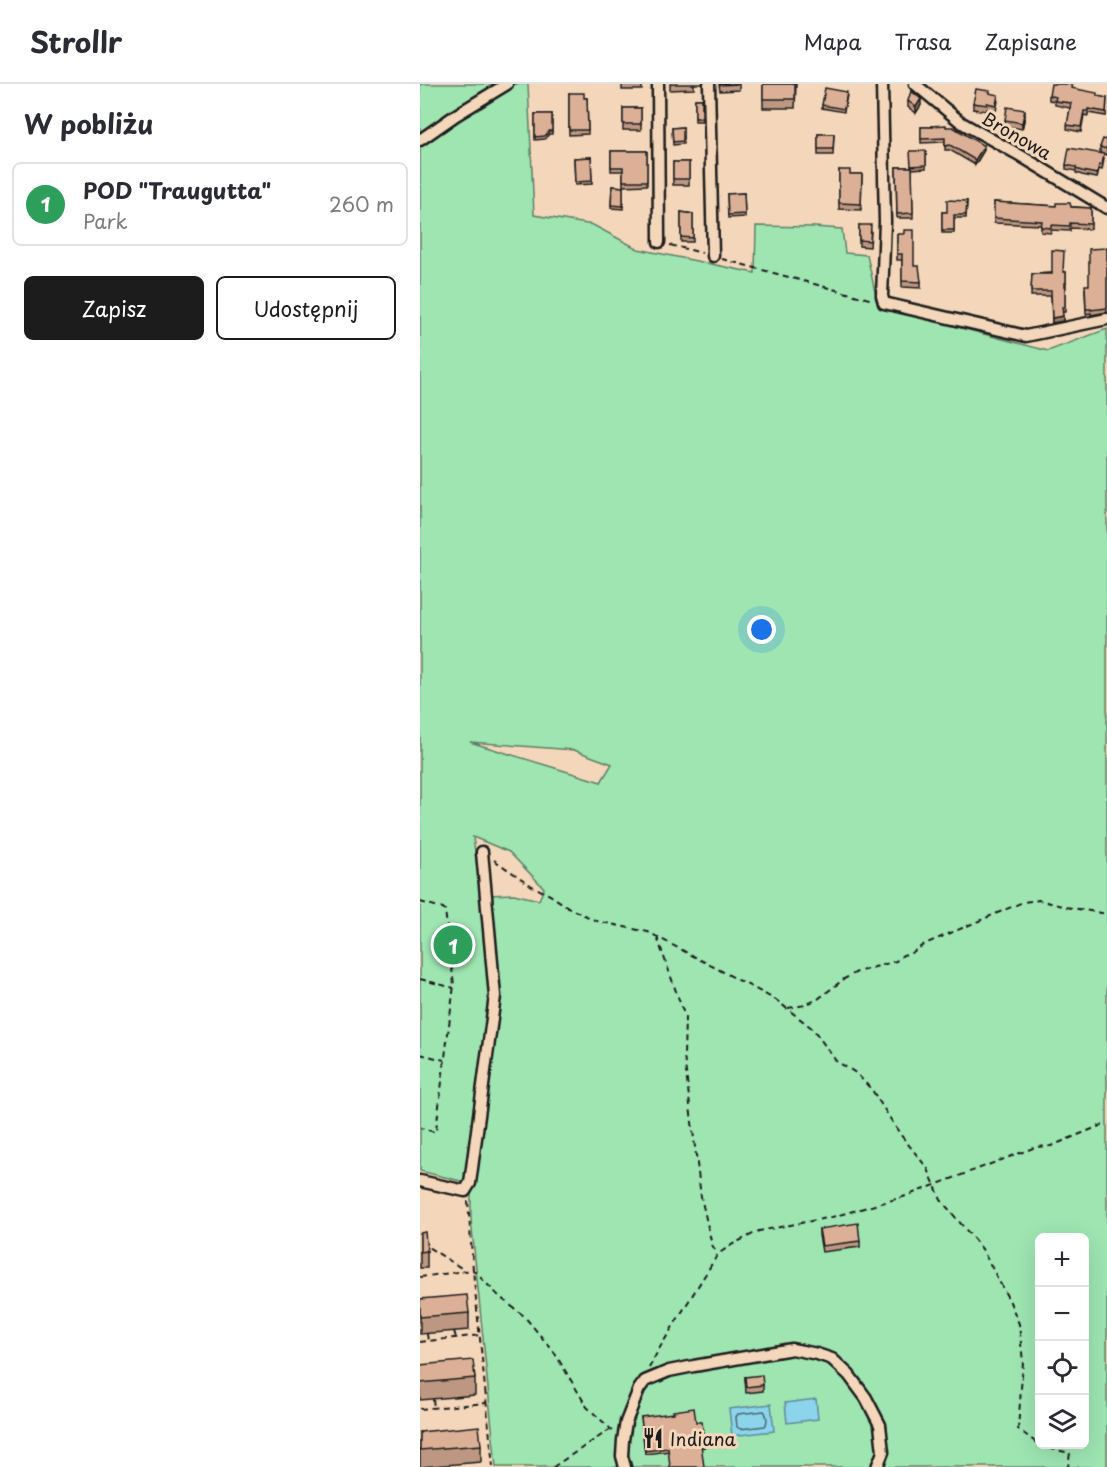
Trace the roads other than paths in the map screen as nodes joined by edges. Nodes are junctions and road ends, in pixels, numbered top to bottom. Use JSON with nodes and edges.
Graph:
{"nodes":[{"id":1,"x":507,"y":84,"type":"edge"},
{"id":2,"x":658,"y":84,"type":"edge"},
{"id":3,"x":709,"y":84,"type":"edge"},
{"id":4,"x":882,"y":84,"type":"edge"},
{"id":5,"x":915,"y":84,"type":"edge"},
{"id":6,"x":420,"y":140,"type":"edge"},
{"id":7,"x":1107,"y":208,"type":"edge"},
{"id":8,"x":659,"y":242,"type":"road end"},
{"id":9,"x":713,"y":256,"type":"road end"},
{"id":10,"x":1107,"y":319,"type":"edge"},
{"id":11,"x":482,"y":852,"type":"road end"},
{"id":12,"x":420,"y":1181,"type":"edge"},
{"id":13,"x":625,"y":1467,"type":"edge"},
{"id":14,"x":877,"y":1467,"type":"edge"}],
"edges":[{"from":1,"to":6,"type":"street"},
{"from":2,"to":8,"type":"street"},
{"from":3,"to":9,"type":"street"},
{"from":4,"to":10,"type":"street"},
{"from":5,"to":7,"type":"street","name":"Bronowa"},
{"from":11,"to":12,"type":"street"},
{"from":13,"to":14,"type":"street"}]}
